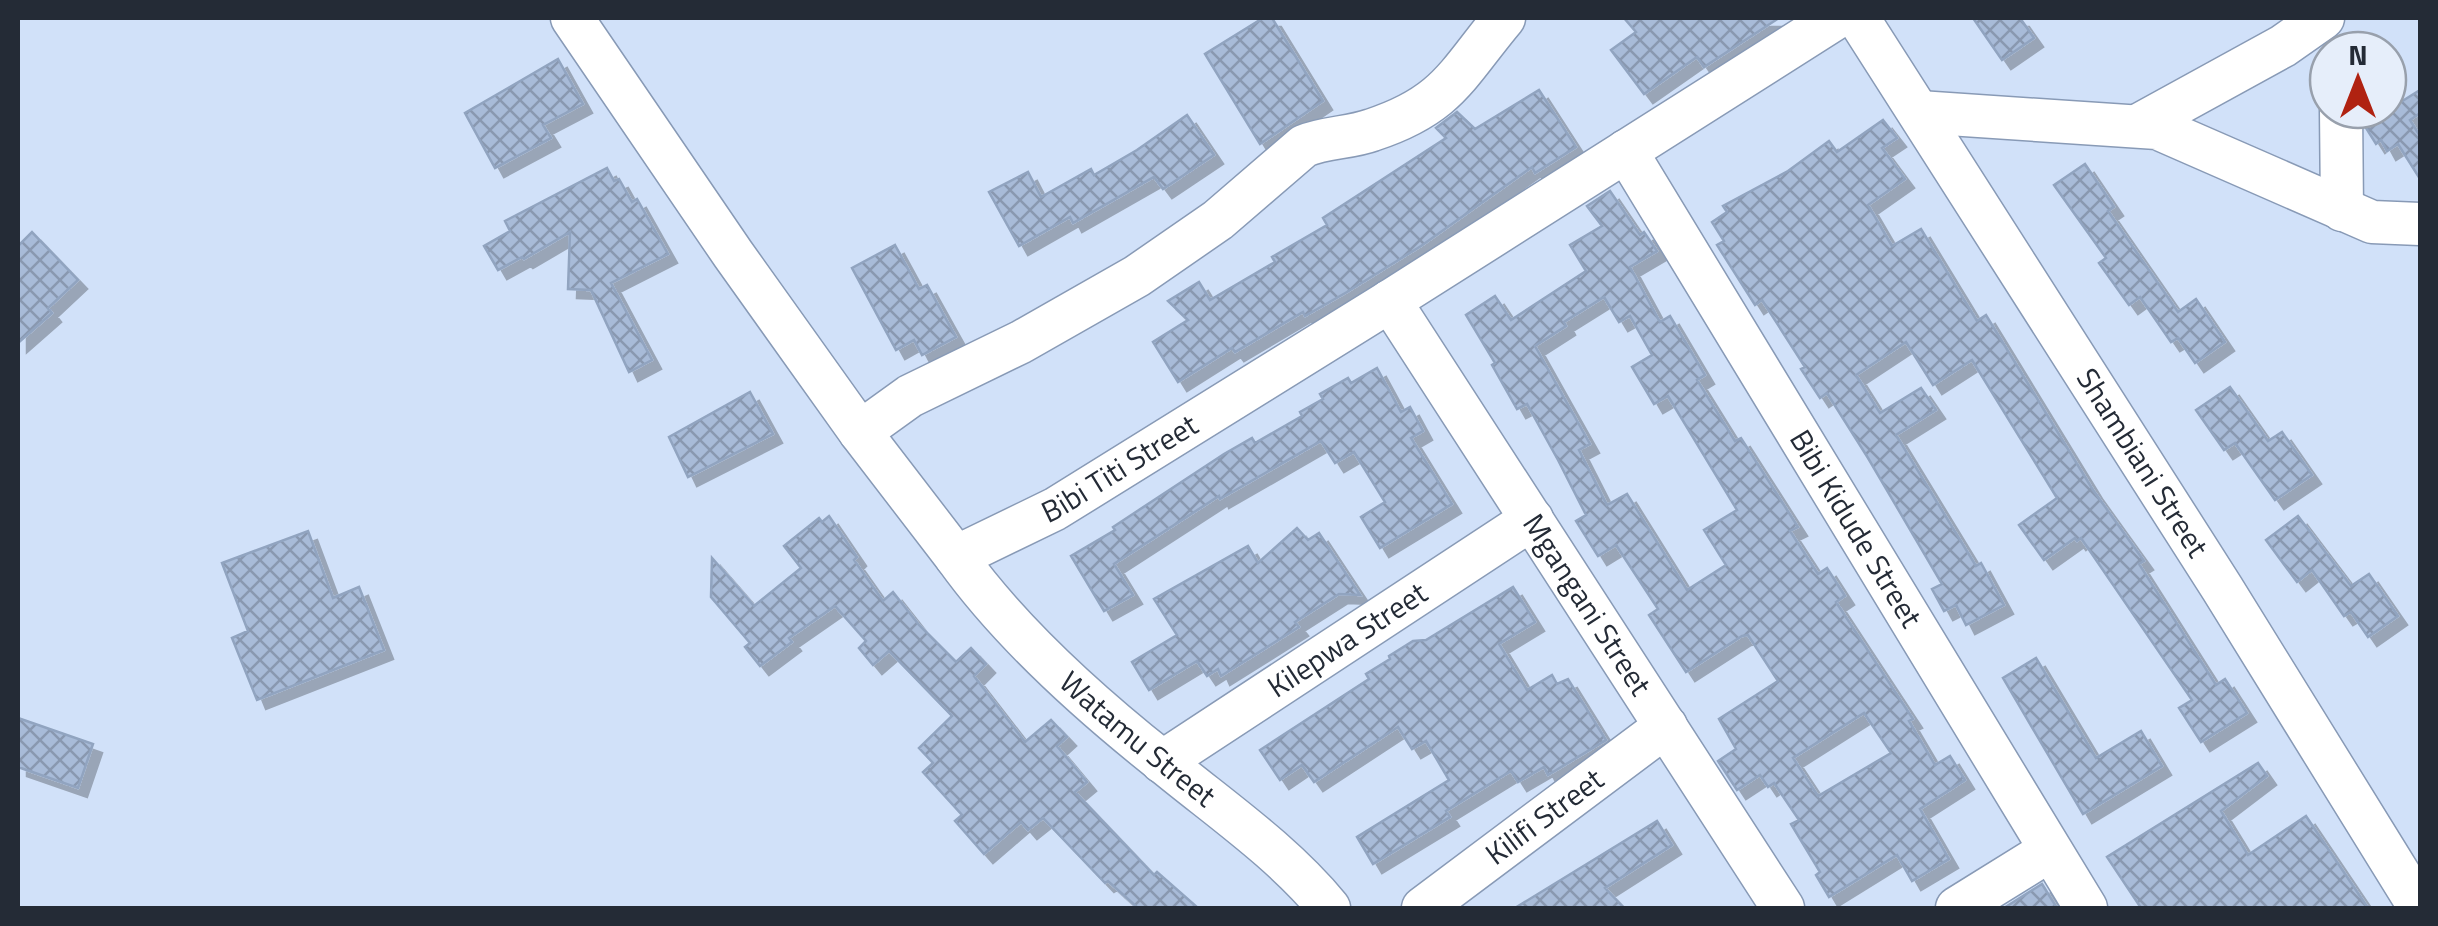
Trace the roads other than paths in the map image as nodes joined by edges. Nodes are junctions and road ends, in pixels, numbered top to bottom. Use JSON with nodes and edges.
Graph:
{"nodes":[{"id":1,"x":572,"y":18,"type":"edge"},
{"id":2,"x":1504,"y":18,"type":"edge"},
{"id":3,"x":1836,"y":18,"type":"edge"},
{"id":4,"x":1858,"y":18,"type":"edge"},
{"id":5,"x":2323,"y":18,"type":"edge"},
{"id":6,"x":1919,"y":112,"type":"junction"},
{"id":7,"x":2139,"y":124,"type":"junction"},
{"id":8,"x":2341,"y":130,"type":"edge"},
{"id":9,"x":1626,"y":150,"type":"junction"},
{"id":10,"x":2342,"y":210,"type":"junction"},
{"id":11,"x":2420,"y":224,"type":"edge"},
{"id":12,"x":1390,"y":301,"type":"junction"},
{"id":13,"x":860,"y":432,"type":"junction"},
{"id":14,"x":1532,"y":519,"type":"junction"},
{"id":15,"x":956,"y":558,"type":"junction"},
{"id":16,"x":1666,"y":726,"type":"junction"},
{"id":17,"x":1162,"y":762,"type":"junction"},
{"id":18,"x":2050,"y":851,"type":"junction"},
{"id":19,"x":1329,"y":908,"type":"edge"},
{"id":20,"x":1422,"y":908,"type":"edge"},
{"id":21,"x":1783,"y":908,"type":"edge"},
{"id":22,"x":1957,"y":908,"type":"edge"},
{"id":23,"x":2086,"y":908,"type":"edge"},
{"id":24,"x":2420,"y":908,"type":"edge"}],
"edges":[{"from":1,"to":13,"type":"street"},
{"from":2,"to":13,"type":"street"},
{"from":3,"to":9,"type":"street","name":"Bibi Titi Street"},
{"from":4,"to":6,"type":"street","name":"Shambiani Street"},
{"from":5,"to":7,"type":"street"},
{"from":6,"to":7,"type":"street"},
{"from":6,"to":24,"type":"street","name":"Shambiani Street"},
{"from":7,"to":10,"type":"street"},
{"from":8,"to":10,"type":"street"},
{"from":9,"to":12,"type":"street","name":"Bibi Titi Street"},
{"from":9,"to":18,"type":"street","name":"Bibi Kidude Street"},
{"from":10,"to":11,"type":"street"},
{"from":12,"to":14,"type":"street","name":"Mgangani Street"},
{"from":12,"to":15,"type":"street","name":"Bibi Titi Street"},
{"from":13,"to":15,"type":"street"},
{"from":14,"to":16,"type":"street","name":"Mgangani Street"},
{"from":14,"to":17,"type":"street","name":"Kilepwa Street"},
{"from":15,"to":17,"type":"street","name":"Watamu Street"},
{"from":16,"to":20,"type":"street","name":"Kilifi Street"},
{"from":16,"to":21,"type":"street","name":"Mgangani Street"},
{"from":17,"to":19,"type":"street","name":"Watamu Street"},
{"from":18,"to":22,"type":"street"},
{"from":18,"to":23,"type":"street","name":"Bibi Kidude Street"}]}
